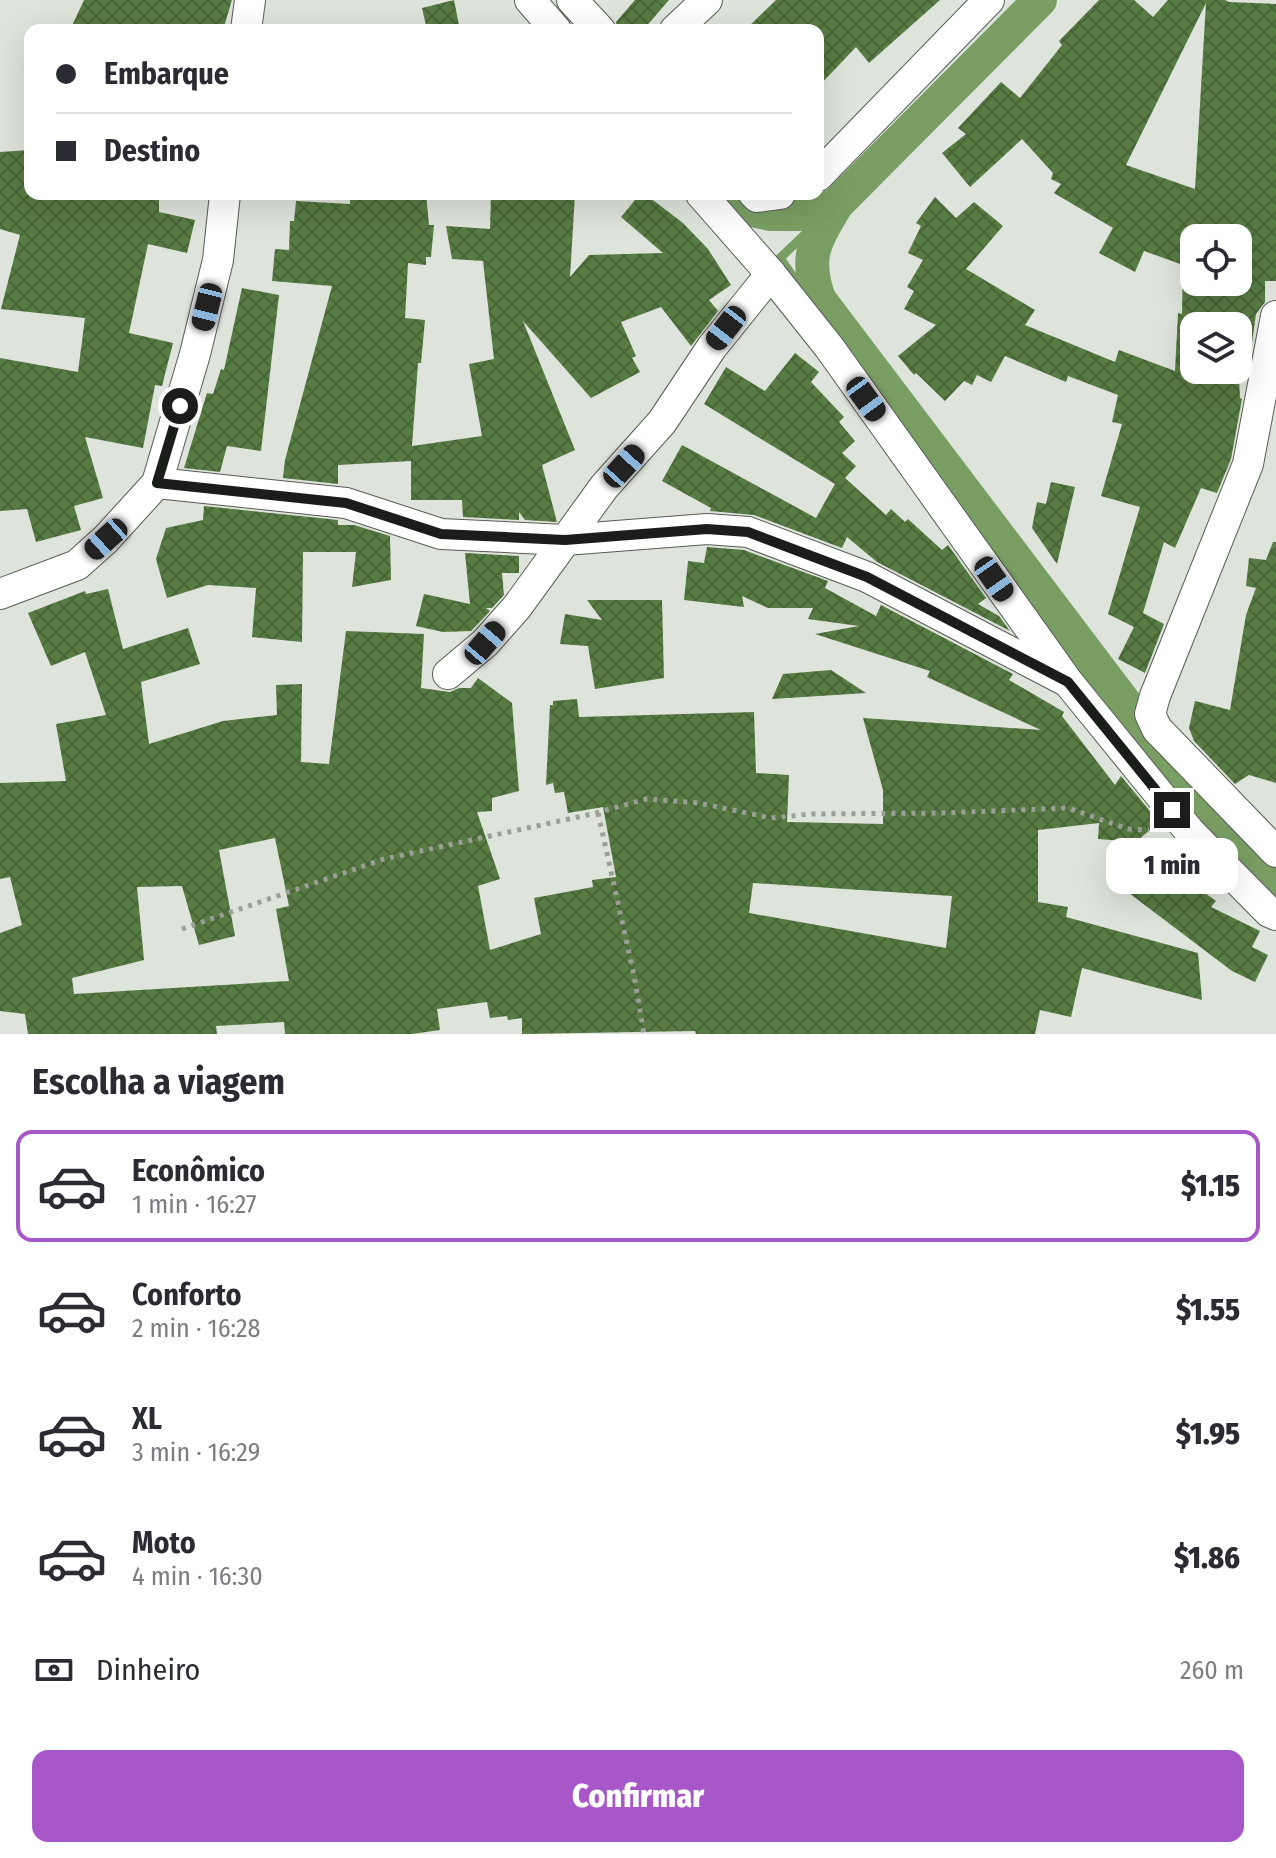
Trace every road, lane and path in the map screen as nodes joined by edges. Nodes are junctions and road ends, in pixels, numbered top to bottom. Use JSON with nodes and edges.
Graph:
{"nodes":[{"id":1,"x":250,"y":0,"type":"edge"},
{"id":2,"x":530,"y":0,"type":"edge"},
{"id":3,"x":572,"y":0,"type":"edge"},
{"id":4,"x":707,"y":0,"type":"edge"},
{"id":5,"x":989,"y":0,"type":"edge"},
{"id":6,"x":247,"y":24,"type":"edge"},
{"id":7,"x":551,"y":24,"type":"edge"},
{"id":8,"x":594,"y":24,"type":"edge"},
{"id":9,"x":681,"y":24,"type":"edge"},
{"id":10,"x":824,"y":170,"type":"edge"},
{"id":11,"x":224,"y":200,"type":"edge"},
{"id":12,"x":706,"y":200,"type":"edge"},
{"id":13,"x":771,"y":274,"type":"junction"},
{"id":14,"x":1276,"y":316,"type":"edge"},
{"id":15,"x":157,"y":483,"type":"junction"},
{"id":16,"x":565,"y":540,"type":"junction"},
{"id":17,"x":0,"y":594,"type":"edge"},
{"id":18,"x":448,"y":674,"type":"dead end"},
{"id":19,"x":1068,"y":682,"type":"junction"},
{"id":20,"x":598,"y":813,"type":"junction"},
{"id":21,"x":1190,"y":832,"type":"junction"},
{"id":22,"x":1276,"y":852,"type":"edge"},
{"id":23,"x":1276,"y":915,"type":"edge"},
{"id":24,"x":182,"y":929,"type":"dead end"},
{"id":25,"x":644,"y":1034,"type":"edge"}],
"edges":[{"from":1,"to":6,"type":"street"},
{"from":2,"to":7,"type":"street"},
{"from":3,"to":8,"type":"street"},
{"from":4,"to":9,"type":"street"},
{"from":5,"to":10,"type":"street"},
{"from":11,"to":15,"type":"street"},
{"from":12,"to":13,"type":"street"},
{"from":13,"to":16,"type":"street"},
{"from":13,"to":19,"type":"street"},
{"from":14,"to":22,"type":"street"},
{"from":15,"to":16,"type":"street"},
{"from":15,"to":17,"type":"street"},
{"from":16,"to":18,"type":"street"},
{"from":16,"to":19,"type":"street"},
{"from":19,"to":21,"type":"street"},
{"from":20,"to":21,"type":"path"},
{"from":20,"to":24,"type":"path"},
{"from":20,"to":25,"type":"path"},
{"from":21,"to":23,"type":"street"}]}
